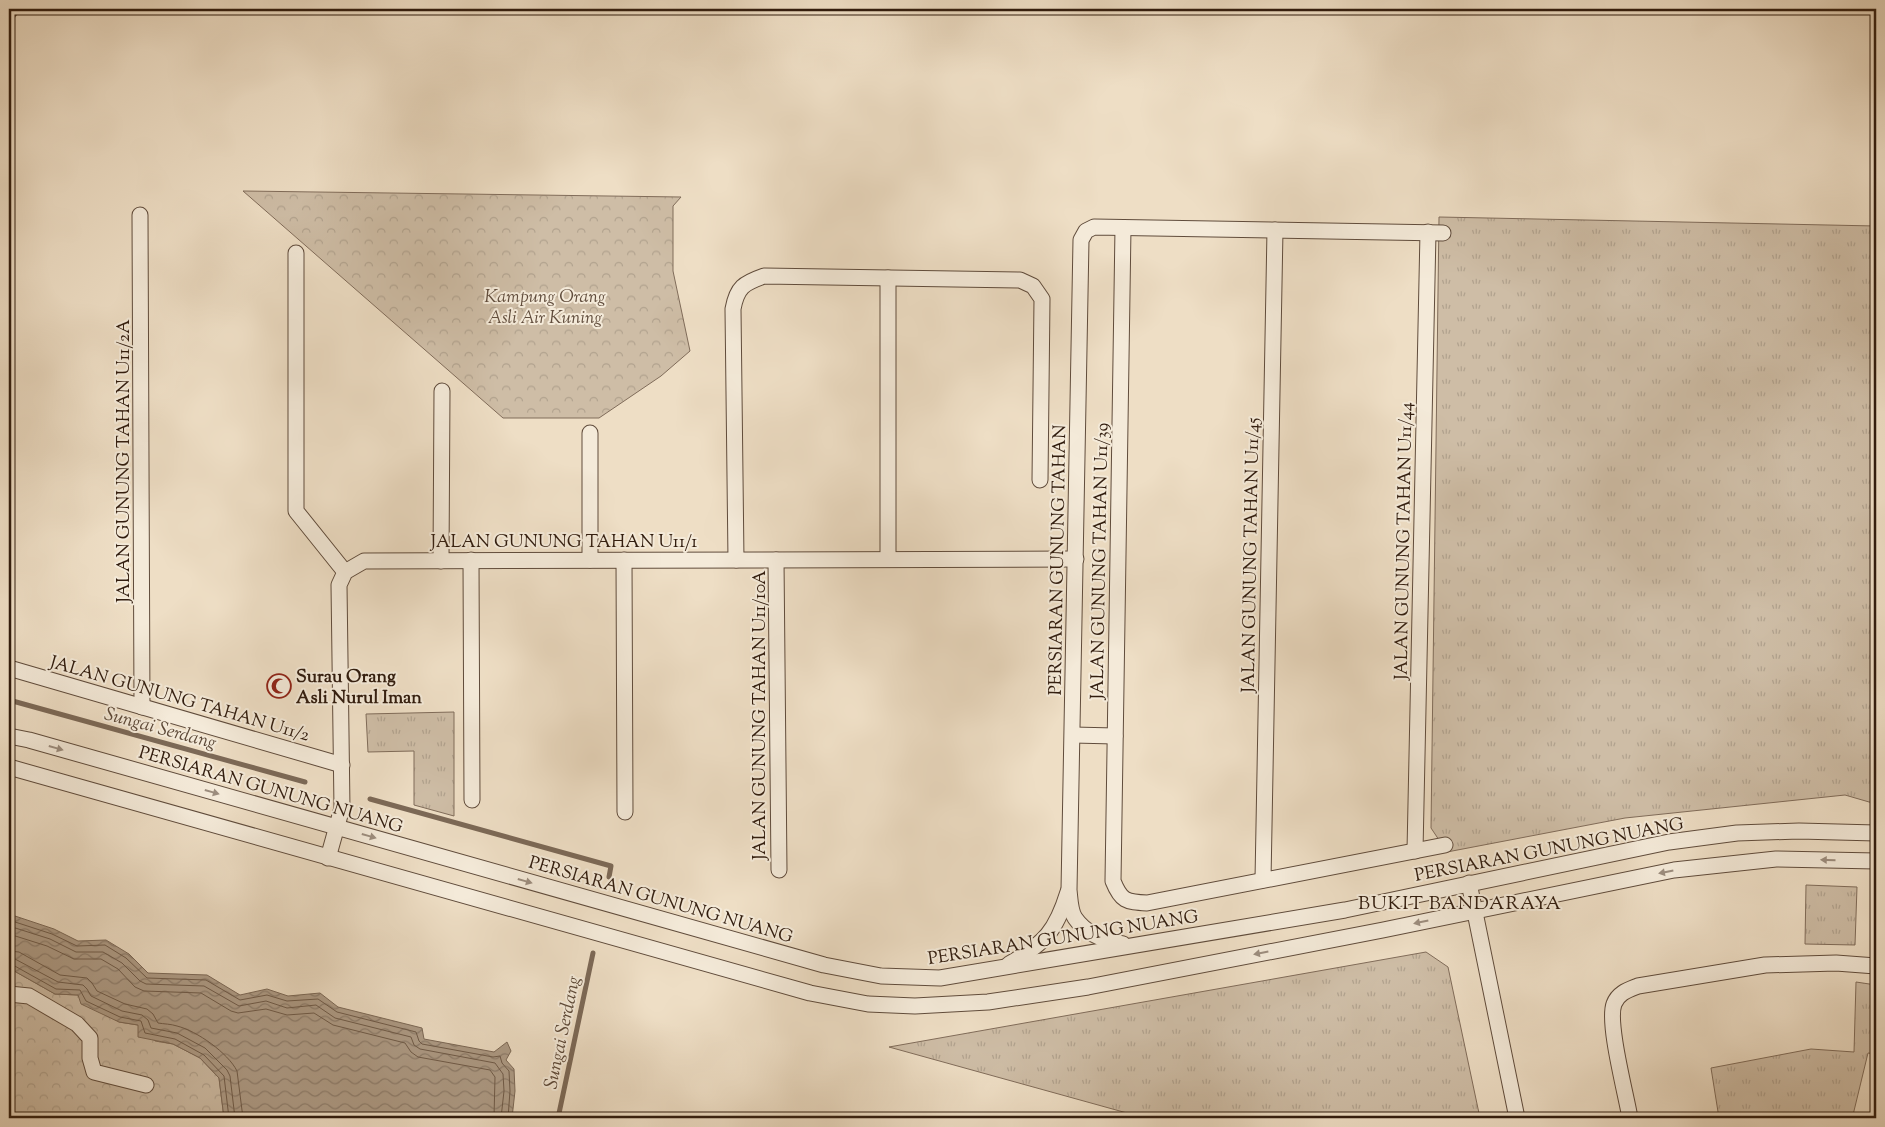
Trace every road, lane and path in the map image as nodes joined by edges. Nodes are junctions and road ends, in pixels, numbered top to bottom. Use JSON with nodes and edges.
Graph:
{"nodes":[{"id":1,"x":140,"y":215,"type":"dead end"},
{"id":2,"x":1123,"y":228,"type":"junction"},
{"id":3,"x":1276,"y":230,"type":"junction"},
{"id":4,"x":296,"y":253,"type":"dead end"},
{"id":5,"x":888,"y":278,"type":"junction"},
{"id":6,"x":442,"y":391,"type":"dead end"},
{"id":7,"x":590,"y":433,"type":"dead end"},
{"id":8,"x":1040,"y":480,"type":"dead end"},
{"id":9,"x":1076,"y":559,"type":"junction"},
{"id":10,"x":442,"y":560,"type":"junction"},
{"id":11,"x":471,"y":560,"type":"junction"},
{"id":12,"x":590,"y":560,"type":"junction"},
{"id":13,"x":624,"y":560,"type":"junction"},
{"id":14,"x":736,"y":560,"type":"junction"},
{"id":15,"x":776,"y":560,"type":"junction"},
{"id":16,"x":888,"y":560,"type":"junction"},
{"id":17,"x":345,"y":572,"type":"junction"},
{"id":18,"x":9,"y":668,"type":"edge"},
{"id":19,"x":142,"y":707,"type":"junction"},
{"id":20,"x":1072,"y":735,"type":"junction"},
{"id":21,"x":9,"y":736,"type":"edge"},
{"id":22,"x":1115,"y":736,"type":"junction"},
{"id":23,"x":342,"y":765,"type":"junction"},
{"id":24,"x":9,"y":767,"type":"edge"},
{"id":25,"x":472,"y":800,"type":"dead end"},
{"id":26,"x":625,"y":812,"type":"dead end"},
{"id":27,"x":337,"y":827,"type":"junction"},
{"id":28,"x":1876,"y":833,"type":"edge"},
{"id":29,"x":1445,"y":845,"type":"dead end"},
{"id":30,"x":1415,"y":851,"type":"junction"},
{"id":31,"x":328,"y":858,"type":"junction"},
{"id":32,"x":1876,"y":861,"type":"edge"},
{"id":33,"x":778,"y":870,"type":"dead end"},
{"id":34,"x":1263,"y":880,"type":"junction"},
{"id":35,"x":1468,"y":883,"type":"junction"},
{"id":36,"x":1068,"y":890,"type":"junction"},
{"id":37,"x":1474,"y":911,"type":"junction"},
{"id":38,"x":1133,"y":945,"type":"junction"},
{"id":39,"x":1876,"y":966,"type":"edge"},
{"id":40,"x":1001,"y":968,"type":"junction"},
{"id":41,"x":9,"y":994,"type":"edge"},
{"id":42,"x":146,"y":1085,"type":"dead end"},
{"id":43,"x":1516,"y":1118,"type":"edge"},
{"id":44,"x":1630,"y":1118,"type":"edge"}],
"edges":[{"from":1,"to":19,"type":"street","name":"JALAN GUNUNG TAHAN U11/2A"},
{"from":2,"to":3,"type":"street"},
{"from":2,"to":9,"type":"street","name":"PERSIARAN GUNUNG TAHAN"},
{"from":2,"to":22,"type":"street","name":"JALAN GUNUNG TAHAN U11/39"},
{"from":3,"to":30,"type":"street","name":"JALAN GUNUNG TAHAN U11/44"},
{"from":3,"to":34,"type":"street","name":"JALAN GUNUNG TAHAN U11/45"},
{"from":4,"to":17,"type":"street"},
{"from":5,"to":8,"type":"street"},
{"from":5,"to":14,"type":"street"},
{"from":5,"to":16,"type":"street"},
{"from":6,"to":10,"type":"street"},
{"from":7,"to":12,"type":"street"},
{"from":9,"to":16,"type":"street","name":"JALAN GUNUNG TAHAN U11/1"},
{"from":9,"to":20,"type":"street","name":"PERSIARAN GUNUNG TAHAN"},
{"from":10,"to":11,"type":"street","name":"JALAN GUNUNG TAHAN U11/1"},
{"from":10,"to":17,"type":"street","name":"JALAN GUNUNG TAHAN U11/1"},
{"from":11,"to":12,"type":"street","name":"JALAN GUNUNG TAHAN U11/1"},
{"from":11,"to":25,"type":"street"},
{"from":12,"to":13,"type":"street","name":"JALAN GUNUNG TAHAN U11/1"},
{"from":13,"to":14,"type":"street","name":"JALAN GUNUNG TAHAN U11/1"},
{"from":13,"to":26,"type":"street"},
{"from":14,"to":15,"type":"street","name":"JALAN GUNUNG TAHAN U11/1"},
{"from":15,"to":16,"type":"street","name":"JALAN GUNUNG TAHAN U11/1"},
{"from":15,"to":33,"type":"street","name":"JALAN GUNUNG TAHAN U11/10A"},
{"from":17,"to":23,"type":"street"},
{"from":18,"to":19,"type":"street","name":"JALAN GUNUNG TAHAN U11/2"},
{"from":19,"to":23,"type":"street","name":"JALAN GUNUNG TAHAN U11/2"},
{"from":20,"to":22,"type":"street"},
{"from":20,"to":36,"type":"street","name":"PERSIARAN GUNUNG TAHAN"},
{"from":21,"to":27,"type":"street","name":"PERSIARAN GUNUNG NUANG","one_way":true},
{"from":22,"to":34,"type":"street","name":"JALAN GUNUNG TAHAN U11/39"},
{"from":23,"to":27,"type":"street"},
{"from":24,"to":31,"type":"street"},
{"from":27,"to":31,"type":"street"},
{"from":27,"to":40,"type":"street","name":"PERSIARAN GUNUNG NUANG","one_way":true},
{"from":28,"to":35,"type":"street","name":"PERSIARAN GUNUNG NUANG"},
{"from":29,"to":30,"type":"street"},
{"from":30,"to":34,"type":"street"},
{"from":37,"to":31,"type":"street","one_way":true},
{"from":32,"to":37,"type":"street","one_way":true},
{"from":35,"to":37,"type":"street"},
{"from":35,"to":38,"type":"street","name":"PERSIARAN GUNUNG NUANG"},
{"from":36,"to":38,"type":"street"},
{"from":36,"to":40,"type":"street"},
{"from":37,"to":43,"type":"street"},
{"from":38,"to":40,"type":"street","name":"PERSIARAN GUNUNG NUANG"},
{"from":39,"to":44,"type":"street"},
{"from":41,"to":42,"type":"street"}]}
